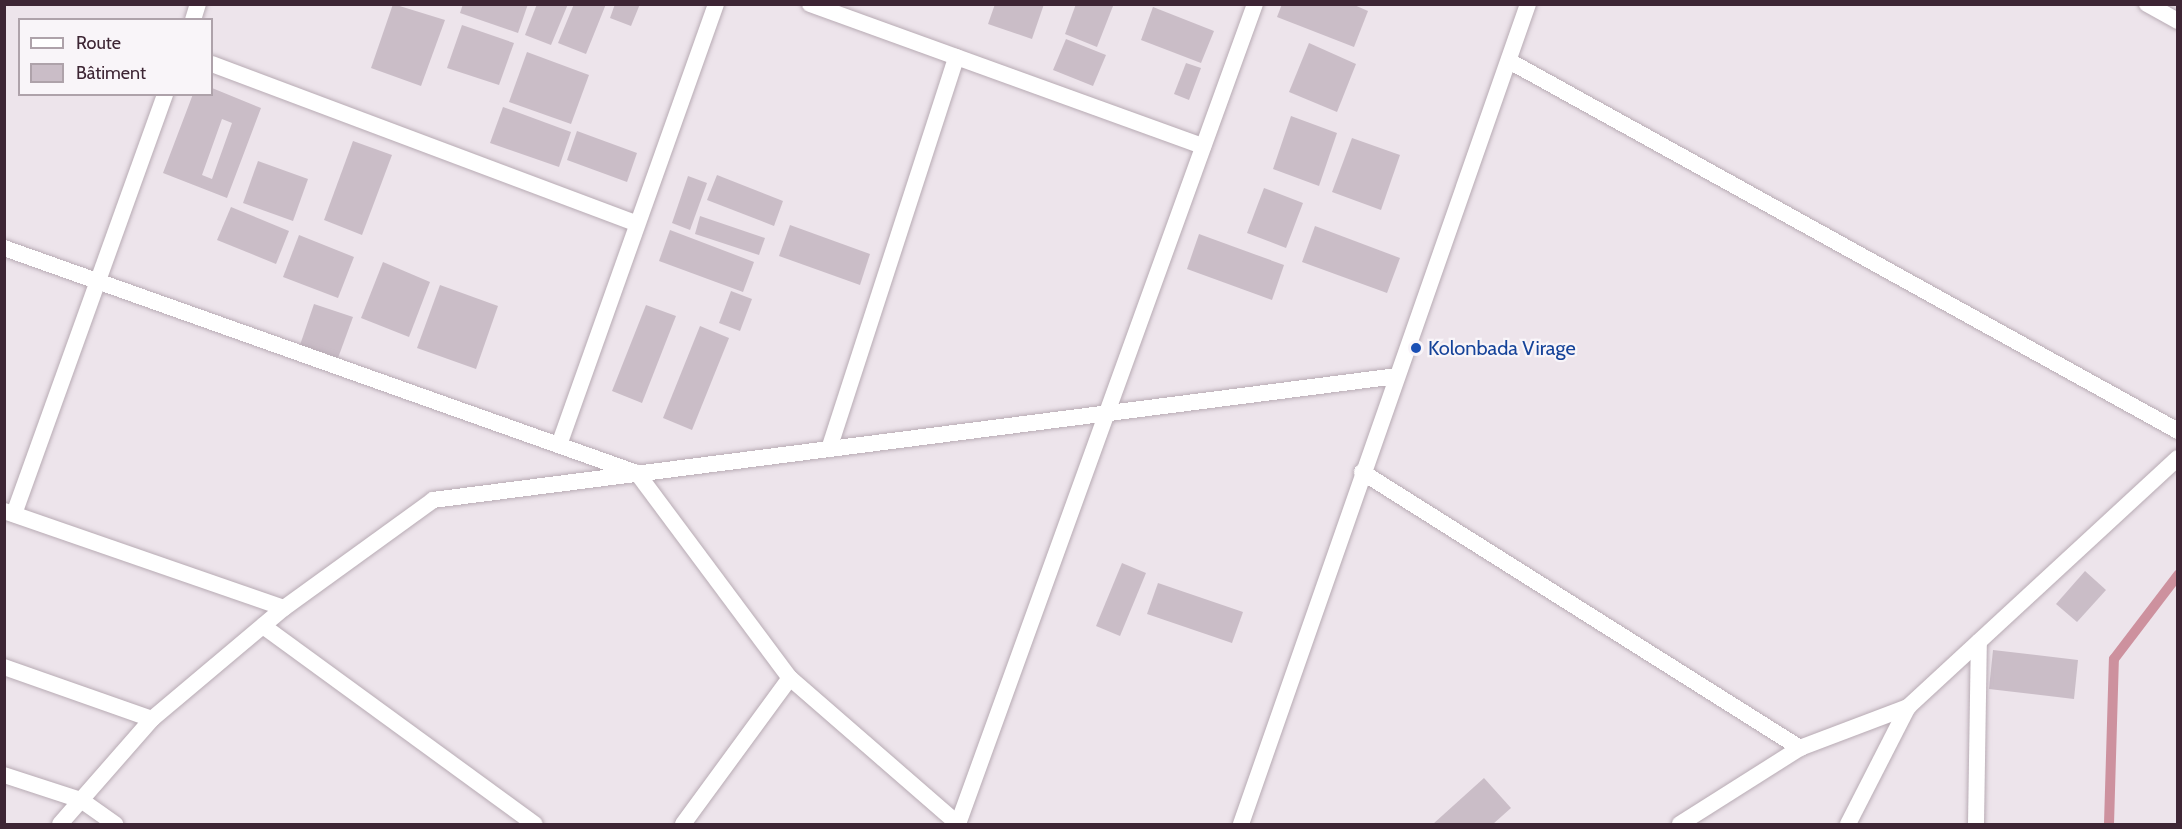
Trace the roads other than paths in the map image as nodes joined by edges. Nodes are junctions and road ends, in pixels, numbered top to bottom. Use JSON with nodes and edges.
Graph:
{"nodes":[{"id":1,"x":716,"y":4,"type":"edge"},
{"id":2,"x":810,"y":4,"type":"edge"},
{"id":3,"x":1255,"y":4,"type":"edge"},
{"id":4,"x":1528,"y":4,"type":"edge"},
{"id":5,"x":2147,"y":4,"type":"edge"},
{"id":6,"x":2178,"y":21,"type":"edge"},
{"id":7,"x":956,"y":57,"type":"junction"},
{"id":8,"x":1511,"y":62,"type":"junction"},
{"id":9,"x":213,"y":64,"type":"edge"},
{"id":10,"x":164,"y":96,"type":"edge"},
{"id":11,"x":1203,"y":146,"type":"junction"},
{"id":12,"x":638,"y":224,"type":"junction"},
{"id":13,"x":4,"y":248,"type":"edge"},
{"id":14,"x":98,"y":281,"type":"junction"},
{"id":15,"x":1397,"y":376,"type":"junction"},
{"id":16,"x":1107,"y":413,"type":"junction"},
{"id":17,"x":2178,"y":431,"type":"edge"},
{"id":18,"x":559,"y":445,"type":"junction"},
{"id":19,"x":829,"y":449,"type":"junction"},
{"id":20,"x":2178,"y":458,"type":"edge"},
{"id":21,"x":1362,"y":472,"type":"junction"},
{"id":22,"x":637,"y":473,"type":"junction"},
{"id":23,"x":9,"y":512,"type":"edge"},
{"id":24,"x":284,"y":608,"type":"junction"},
{"id":25,"x":263,"y":626,"type":"junction"},
{"id":26,"x":1979,"y":642,"type":"junction"},
{"id":27,"x":4,"y":667,"type":"edge"},
{"id":28,"x":790,"y":678,"type":"junction"},
{"id":29,"x":1908,"y":707,"type":"junction"},
{"id":30,"x":152,"y":719,"type":"junction"},
{"id":31,"x":1800,"y":748,"type":"junction"},
{"id":32,"x":4,"y":775,"type":"edge"},
{"id":33,"x":81,"y":800,"type":"junction"},
{"id":34,"x":958,"y":824,"type":"edge"},
{"id":35,"x":60,"y":825,"type":"edge"},
{"id":36,"x":115,"y":825,"type":"edge"},
{"id":37,"x":535,"y":825,"type":"edge"},
{"id":38,"x":683,"y":825,"type":"edge"},
{"id":39,"x":1241,"y":825,"type":"edge"},
{"id":40,"x":1680,"y":825,"type":"edge"},
{"id":41,"x":1848,"y":825,"type":"edge"},
{"id":42,"x":1976,"y":825,"type":"edge"}],
"edges":[{"from":1,"to":12,"type":"street"},
{"from":2,"to":7,"type":"street"},
{"from":3,"to":11,"type":"street"},
{"from":4,"to":8,"type":"street"},
{"from":5,"to":6,"type":"street"},
{"from":7,"to":11,"type":"street"},
{"from":7,"to":19,"type":"street"},
{"from":8,"to":15,"type":"street"},
{"from":8,"to":17,"type":"street"},
{"from":9,"to":12,"type":"street"},
{"from":10,"to":14,"type":"street"},
{"from":11,"to":16,"type":"street"},
{"from":12,"to":18,"type":"street"},
{"from":13,"to":14,"type":"street"},
{"from":14,"to":18,"type":"street"},
{"from":14,"to":23,"type":"street"},
{"from":15,"to":16,"type":"street"},
{"from":15,"to":21,"type":"street"},
{"from":16,"to":19,"type":"street"},
{"from":16,"to":34,"type":"street"},
{"from":18,"to":22,"type":"street"},
{"from":19,"to":22,"type":"street"},
{"from":20,"to":26,"type":"street"},
{"from":21,"to":31,"type":"street"},
{"from":21,"to":39,"type":"street"},
{"from":22,"to":24,"type":"street"},
{"from":22,"to":28,"type":"street"},
{"from":23,"to":24,"type":"street"},
{"from":24,"to":25,"type":"street"},
{"from":25,"to":30,"type":"street"},
{"from":25,"to":37,"type":"street"},
{"from":26,"to":29,"type":"street"},
{"from":26,"to":42,"type":"street"},
{"from":27,"to":30,"type":"street"},
{"from":28,"to":34,"type":"street"},
{"from":28,"to":38,"type":"street"},
{"from":29,"to":31,"type":"street"},
{"from":29,"to":41,"type":"street"},
{"from":30,"to":33,"type":"street"},
{"from":31,"to":40,"type":"street"},
{"from":32,"to":33,"type":"street"},
{"from":33,"to":35,"type":"street"},
{"from":33,"to":36,"type":"street"}]}
